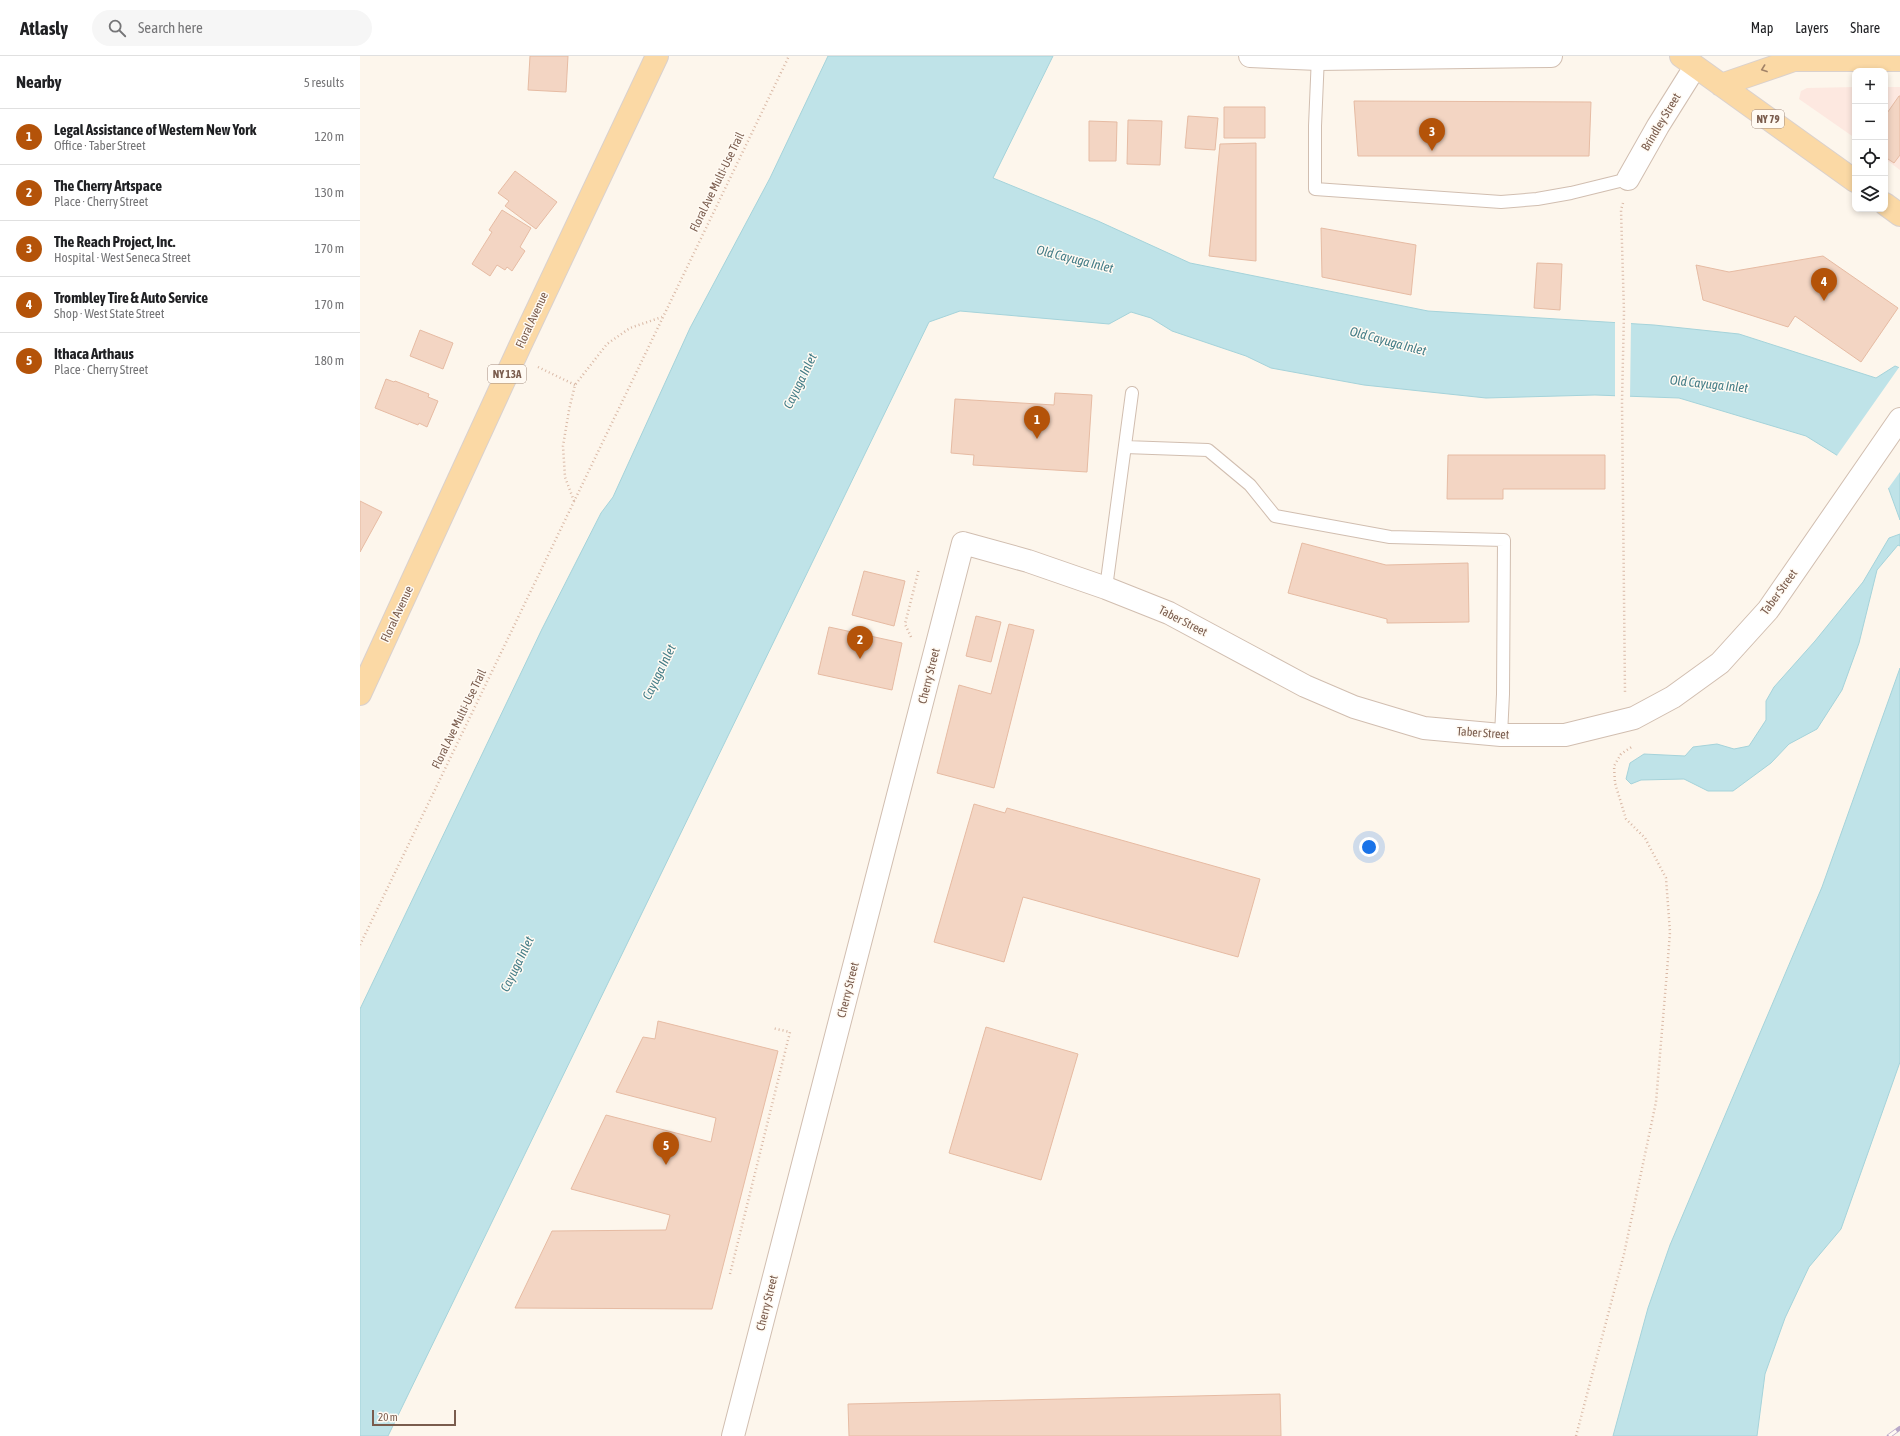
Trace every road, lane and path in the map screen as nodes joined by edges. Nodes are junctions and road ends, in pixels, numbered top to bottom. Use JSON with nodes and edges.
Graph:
{"nodes":[{"id":1,"x":657,"y":56,"type":"edge"},
{"id":2,"x":789,"y":56,"type":"edge"},
{"id":3,"x":1250,"y":56,"type":"edge"},
{"id":4,"x":1468,"y":56,"type":"edge"},
{"id":5,"x":1551,"y":56,"type":"edge"},
{"id":6,"x":1318,"y":58,"type":"edge"},
{"id":7,"x":1826,"y":58,"type":"edge"},
{"id":8,"x":1900,"y":60,"type":"edge"},
{"id":9,"x":1688,"y":61,"type":"edge"},
{"id":10,"x":1721,"y":85,"type":"junction"},
{"id":11,"x":1628,"y":179,"type":"junction"},
{"id":12,"x":1852,"y":179,"type":"edge"},
{"id":13,"x":1888,"y":206,"type":"edge"},
{"id":14,"x":1900,"y":215,"type":"edge"},
{"id":15,"x":662,"y":317,"type":"junction"},
{"id":16,"x":515,"y":357,"type":"junction"},
{"id":17,"x":576,"y":386,"type":"junction"},
{"id":18,"x":1132,"y":393,"type":"dead end"},
{"id":19,"x":1900,"y":419,"type":"edge"},
{"id":20,"x":1125,"y":447,"type":"junction"},
{"id":21,"x":574,"y":501,"type":"junction"},
{"id":22,"x":963,"y":543,"type":"joint"},
{"id":23,"x":919,"y":569,"type":"dead end"},
{"id":24,"x":1106,"y":588,"type":"junction"},
{"id":25,"x":910,"y":645,"type":"dead end"},
{"id":26,"x":360,"y":694,"type":"edge"},
{"id":27,"x":1634,"y":718,"type":"junction"},
{"id":28,"x":1501,"y":735,"type":"junction"},
{"id":29,"x":360,"y":945,"type":"edge"},
{"id":30,"x":772,"y":1028,"type":"dead end"},
{"id":31,"x":730,"y":1274,"type":"dead end"},
{"id":32,"x":733,"y":1436,"type":"edge"},
{"id":33,"x":1576,"y":1436,"type":"edge"}],
"edges":[{"from":1,"to":16,"type":"main road","name":"Floral Avenue","number":"NY 13A"},
{"from":2,"to":15,"type":"path","name":"Floral Ave Multi-Use Trail"},
{"from":3,"to":6,"type":"street"},
{"from":4,"to":5,"type":"street"},
{"from":4,"to":6,"type":"street"},
{"from":6,"to":11,"type":"lane"},
{"from":7,"to":8,"type":"main road"},
{"from":7,"to":10,"type":"main road","one_way":true},
{"from":9,"to":10,"type":"main road","number":"NY 79"},
{"from":9,"to":11,"type":"street","name":"Brindley Street"},
{"from":10,"to":12,"type":"main road","number":"NY 79"},
{"from":11,"to":27,"type":"path"},
{"from":13,"to":14,"type":"main road"},
{"from":15,"to":17,"type":"path"},
{"from":15,"to":21,"type":"path","name":"Floral Ave Multi-Use Trail"},
{"from":16,"to":17,"type":"path"},
{"from":16,"to":26,"type":"main road","name":"Floral Avenue","number":"NY 13A"},
{"from":17,"to":21,"type":"path"},
{"from":18,"to":20,"type":"lane"},
{"from":19,"to":27,"type":"street","name":"Taber Street"},
{"from":20,"to":24,"type":"lane"},
{"from":20,"to":28,"type":"lane"},
{"from":21,"to":29,"type":"path","name":"Floral Ave Multi-Use Trail"},
{"from":22,"to":24,"type":"street","name":"Taber Street"},
{"from":22,"to":32,"type":"street","name":"Cherry Street"},
{"from":23,"to":25,"type":"path"},
{"from":24,"to":28,"type":"street","name":"Taber Street"},
{"from":27,"to":28,"type":"street","name":"Taber Street"},
{"from":27,"to":33,"type":"path"},
{"from":30,"to":31,"type":"path"}]}
